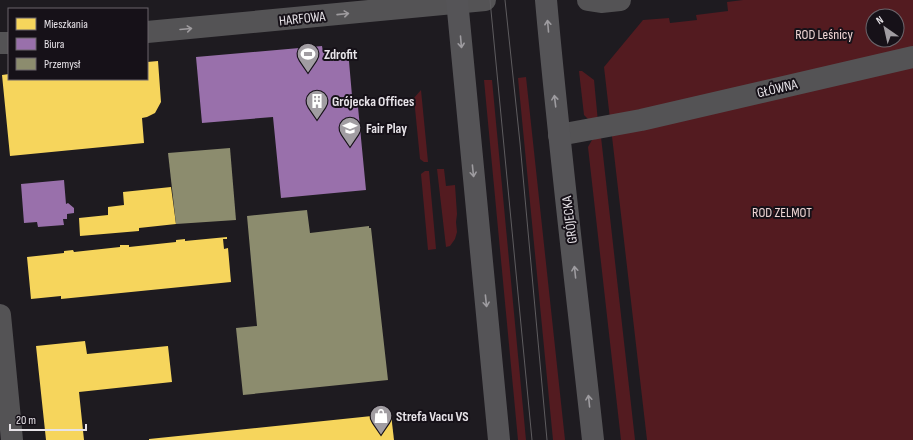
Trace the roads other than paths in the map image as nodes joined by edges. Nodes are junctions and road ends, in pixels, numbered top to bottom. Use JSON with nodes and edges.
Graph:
{"nodes":[{"id":1,"x":485,"y":0,"type":"edge"},
{"id":2,"x":546,"y":0,"type":"edge"},
{"id":3,"x":588,"y":0,"type":"edge"},
{"id":4,"x":620,"y":0,"type":"edge"},
{"id":5,"x":457,"y":1,"type":"edge"},
{"id":6,"x":148,"y":32,"type":"edge"},
{"id":7,"x":913,"y":57,"type":"edge"},
{"id":8,"x":559,"y":135,"type":"junction"},
{"id":9,"x":0,"y":315,"type":"edge"},
{"id":10,"x":12,"y":440,"type":"edge"},
{"id":11,"x":499,"y":440,"type":"edge"},
{"id":12,"x":593,"y":440,"type":"edge"}],
"edges":[{"from":1,"to":5,"type":"street","name":"HARFOWA"},
{"from":8,"to":2,"type":"main road","name":"GRÓJECKA","one_way":true},
{"from":3,"to":4,"type":"street"},
{"from":6,"to":5,"type":"street","name":"HARFOWA","one_way":true},
{"from":5,"to":11,"type":"main road","one_way":true},
{"from":7,"to":8,"type":"street","name":"GŁÓWNA"},
{"from":12,"to":8,"type":"main road","name":"GRÓJECKA","one_way":true},
{"from":9,"to":10,"type":"street"}]}
